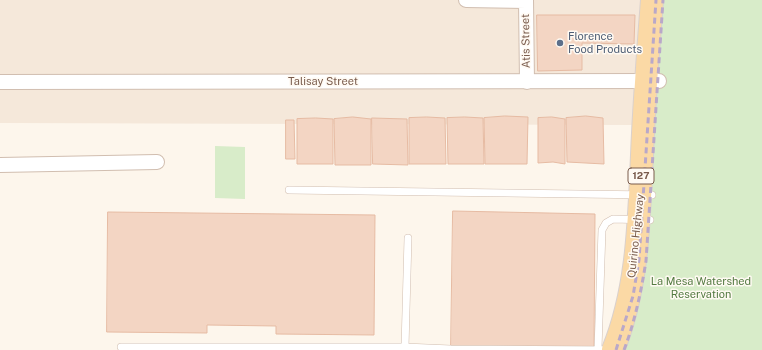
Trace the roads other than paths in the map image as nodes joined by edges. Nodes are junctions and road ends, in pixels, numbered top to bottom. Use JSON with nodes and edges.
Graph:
{"nodes":[{"id":1,"x":466,"y":0,"type":"edge"},
{"id":2,"x":526,"y":0,"type":"edge"},
{"id":3,"x":652,"y":0,"type":"edge"},
{"id":4,"x":664,"y":0,"type":"edge"},
{"id":5,"x":652,"y":81,"type":"junction"},
{"id":6,"x":0,"y":82,"type":"edge"},
{"id":7,"x":527,"y":82,"type":"junction"},
{"id":8,"x":157,"y":162,"type":"dead end"},
{"id":9,"x":0,"y":165,"type":"edge"},
{"id":10,"x":289,"y":190,"type":"dead end"},
{"id":11,"x":646,"y":195,"type":"junction"},
{"id":12,"x":644,"y":220,"type":"junction"},
{"id":13,"x":408,"y":238,"type":"dead end"},
{"id":14,"x":121,"y":346,"type":"dead end"},
{"id":15,"x":405,"y":347,"type":"junction"},
{"id":16,"x":608,"y":350,"type":"edge"},
{"id":17,"x":627,"y":350,"type":"edge"}],
"edges":[{"from":1,"to":2,"type":"street"},
{"from":2,"to":7,"type":"street","name":"Atis Street"},
{"from":3,"to":5,"type":"main road","name":"Quirino Highway","number":"127"},
{"from":4,"to":5,"type":"main road","name":"Quirino Highway","number":"127"},
{"from":5,"to":7,"type":"street","name":"Talisay Street"},
{"from":5,"to":11,"type":"main road","name":"Quirino Highway","number":"127"},
{"from":6,"to":7,"type":"street","name":"Talisay Street"},
{"from":8,"to":9,"type":"street"},
{"from":10,"to":11,"type":"lane"},
{"from":11,"to":12,"type":"main road","name":"Quirino Highway","number":"127"},
{"from":12,"to":16,"type":"main road","name":"Quirino Highway","number":"127"},
{"from":12,"to":16,"type":"lane"},
{"from":12,"to":17,"type":"main road","name":"Quirino Highway","number":"127"},
{"from":13,"to":15,"type":"lane"},
{"from":14,"to":15,"type":"lane"},
{"from":15,"to":16,"type":"lane"}]}
